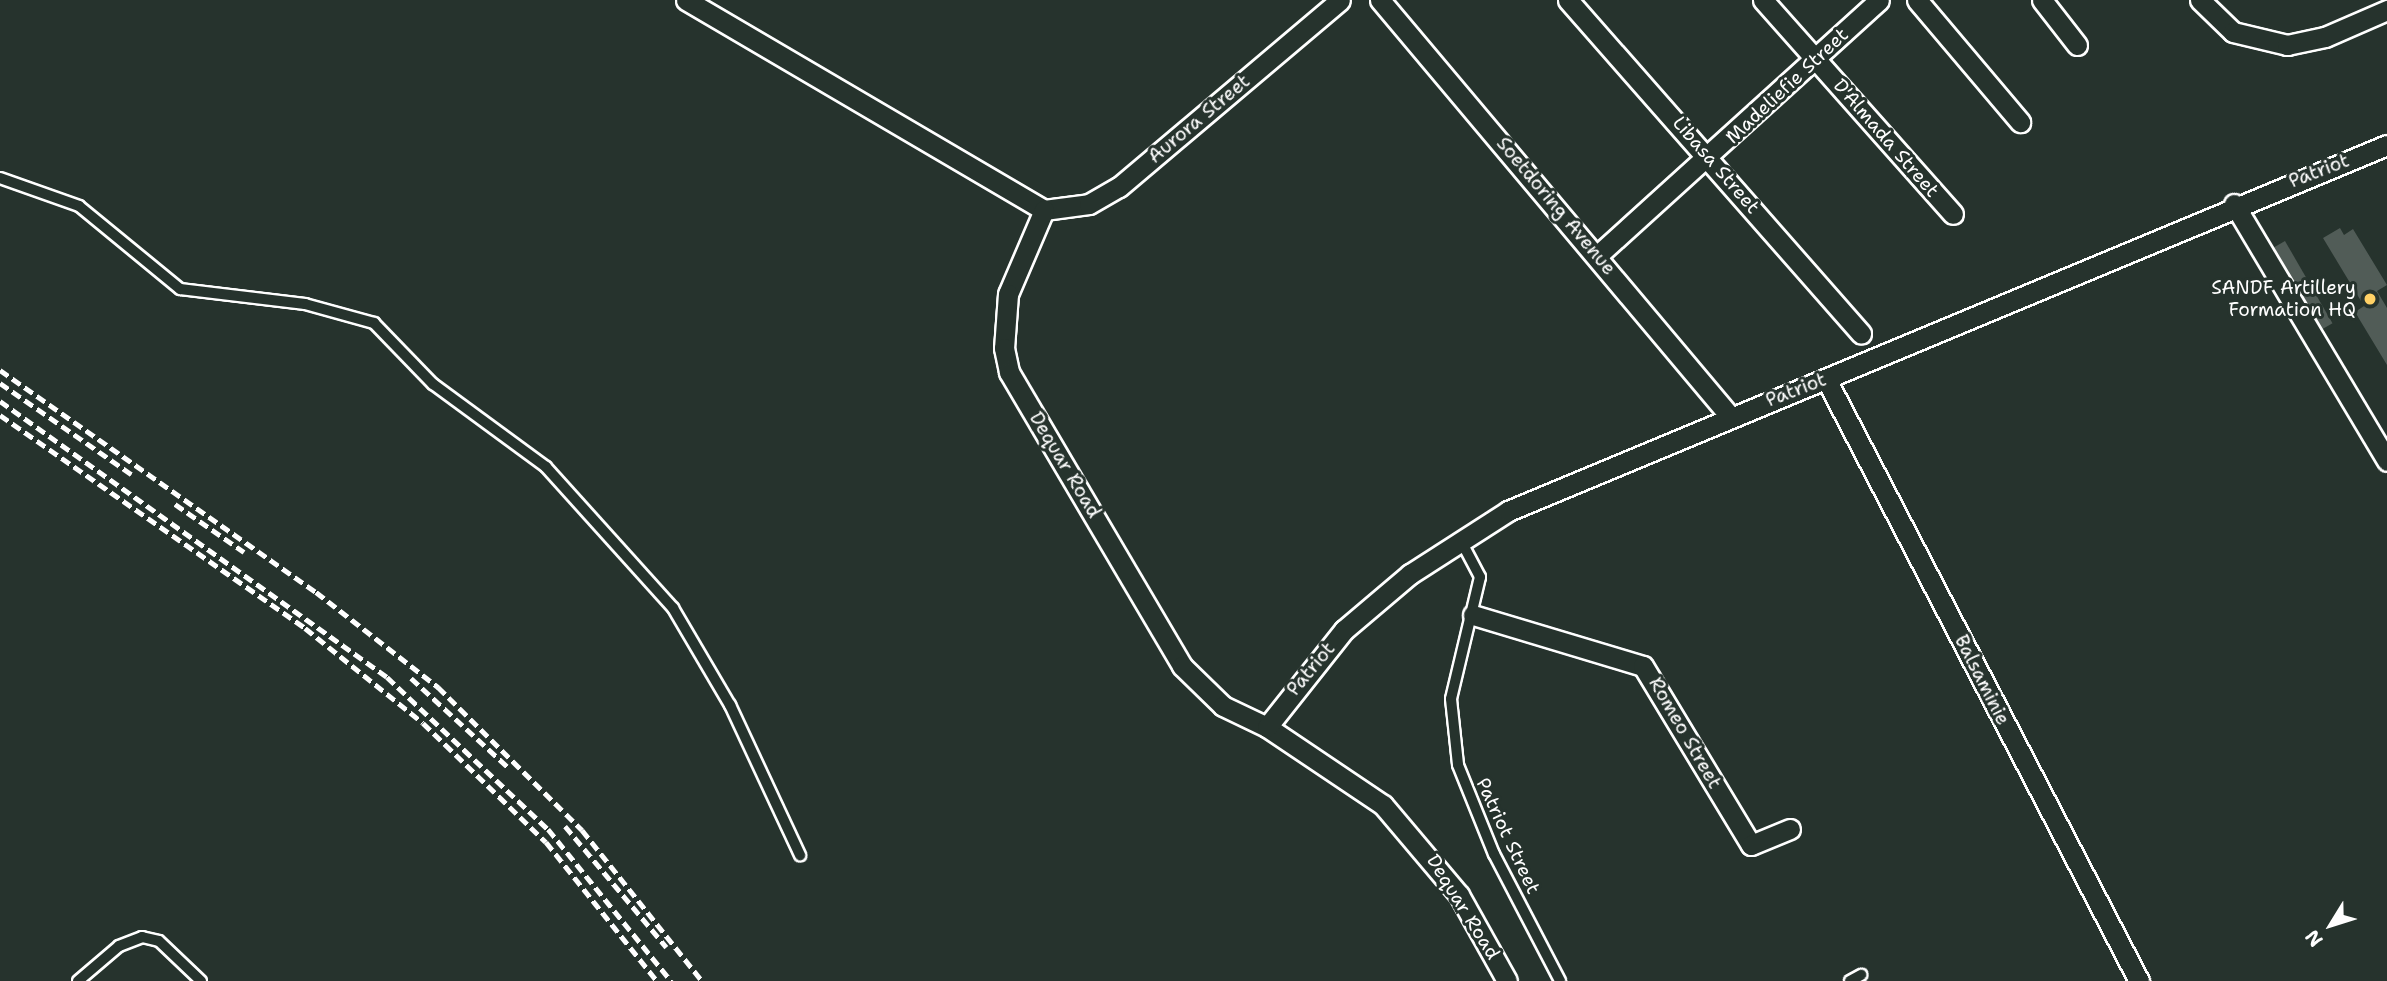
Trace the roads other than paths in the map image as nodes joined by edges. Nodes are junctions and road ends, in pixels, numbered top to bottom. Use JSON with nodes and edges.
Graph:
{"nodes":[{"id":1,"x":686,"y":0,"type":"edge"},
{"id":2,"x":1340,"y":0,"type":"edge"},
{"id":3,"x":1380,"y":0,"type":"edge"},
{"id":4,"x":1568,"y":0,"type":"edge"},
{"id":5,"x":1763,"y":0,"type":"edge"},
{"id":6,"x":1879,"y":0,"type":"edge"},
{"id":7,"x":1917,"y":0,"type":"edge"},
{"id":8,"x":2042,"y":0,"type":"edge"},
{"id":9,"x":2200,"y":0,"type":"edge"},
{"id":10,"x":2387,"y":10,"type":"edge"},
{"id":11,"x":2077,"y":45,"type":"dead end"},
{"id":12,"x":1815,"y":58,"type":"junction"},
{"id":13,"x":2020,"y":122,"type":"dead end"},
{"id":14,"x":2387,"y":145,"type":"edge"},
{"id":15,"x":1711,"y":158,"type":"junction"},
{"id":16,"x":0,"y":178,"type":"edge"},
{"id":17,"x":2234,"y":204,"type":"junction"},
{"id":18,"x":1044,"y":210,"type":"junction"},
{"id":19,"x":1952,"y":214,"type":"dead end"},
{"id":20,"x":1598,"y":255,"type":"junction"},
{"id":21,"x":1861,"y":333,"type":"dead end"},
{"id":22,"x":1826,"y":379,"type":"junction"},
{"id":23,"x":1729,"y":415,"type":"junction"},
{"id":24,"x":2387,"y":461,"type":"edge"},
{"id":25,"x":1460,"y":538,"type":"junction"},
{"id":26,"x":1473,"y":615,"type":"junction"},
{"id":27,"x":1267,"y":727,"type":"junction"},
{"id":28,"x":1790,"y":829,"type":"dead end"},
{"id":29,"x":800,"y":855,"type":"dead end"},
{"id":30,"x":1861,"y":975,"type":"dead end"},
{"id":31,"x":78,"y":981,"type":"edge"},
{"id":32,"x":201,"y":981,"type":"edge"},
{"id":33,"x":1507,"y":981,"type":"edge"},
{"id":34,"x":1560,"y":981,"type":"edge"},
{"id":35,"x":1850,"y":981,"type":"edge"},
{"id":36,"x":2139,"y":981,"type":"edge"}],
"edges":[{"from":1,"to":18,"type":"street"},
{"from":2,"to":18,"type":"street","name":"Aurora Street"},
{"from":3,"to":20,"type":"street","name":"Soetdoring Avenue"},
{"from":4,"to":15,"type":"street","name":"Libasa Street"},
{"from":5,"to":12,"type":"street","name":"D'Almada Street"},
{"from":6,"to":12,"type":"street","name":"Madeliefie Street"},
{"from":7,"to":13,"type":"street"},
{"from":8,"to":11,"type":"street"},
{"from":9,"to":10,"type":"street"},
{"from":12,"to":15,"type":"street","name":"Madeliefie Street"},
{"from":12,"to":19,"type":"street","name":"D'Almada Street"},
{"from":14,"to":17,"type":"street","name":"Patriot"},
{"from":15,"to":20,"type":"street","name":"Madeliefie Street"},
{"from":15,"to":21,"type":"street","name":"Libasa Street"},
{"from":16,"to":29,"type":"lane"},
{"from":17,"to":22,"type":"street","name":"Patriot"},
{"from":17,"to":24,"type":"street"},
{"from":18,"to":27,"type":"street","name":"Dequar Road"},
{"from":20,"to":23,"type":"street","name":"Soetdoring Avenue"},
{"from":22,"to":23,"type":"street","name":"Patriot"},
{"from":22,"to":36,"type":"street","name":"Balsaminie"},
{"from":23,"to":25,"type":"street","name":"Patriot"},
{"from":25,"to":26,"type":"lane","name":"Patriot Street"},
{"from":25,"to":27,"type":"street","name":"Patriot"},
{"from":26,"to":28,"type":"street","name":"Romeo Street"},
{"from":26,"to":34,"type":"lane","name":"Patriot Street"},
{"from":27,"to":33,"type":"street","name":"Dequar Road"},
{"from":30,"to":35,"type":"lane"},
{"from":31,"to":32,"type":"lane"}]}
